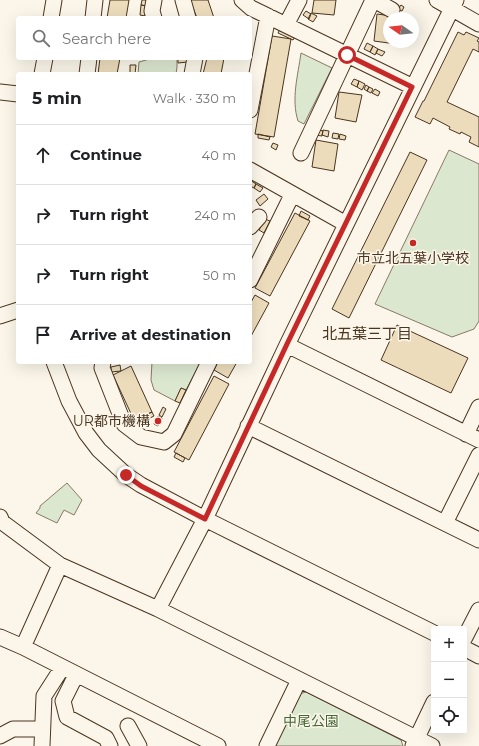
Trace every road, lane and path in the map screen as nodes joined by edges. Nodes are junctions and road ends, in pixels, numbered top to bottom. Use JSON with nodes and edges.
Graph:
{"nodes":[{"id":1,"x":54,"y":0,"type":"edge"},
{"id":2,"x":95,"y":0,"type":"edge"},
{"id":3,"x":154,"y":0,"type":"edge"},
{"id":4,"x":183,"y":0,"type":"edge"},
{"id":5,"x":242,"y":0,"type":"edge"},
{"id":6,"x":299,"y":0,"type":"edge"},
{"id":7,"x":373,"y":0,"type":"edge"},
{"id":8,"x":437,"y":0,"type":"edge"},
{"id":9,"x":453,"y":4,"type":"edge"},
{"id":10,"x":392,"y":10,"type":"dead end"},
{"id":11,"x":51,"y":16,"type":"edge"},
{"id":12,"x":93,"y":16,"type":"edge"},
{"id":13,"x":153,"y":16,"type":"edge"},
{"id":14,"x":187,"y":16,"type":"edge"},
{"id":15,"x":268,"y":16,"type":"junction"},
{"id":16,"x":479,"y":24,"type":"edge"},
{"id":17,"x":286,"y":25,"type":"junction"},
{"id":18,"x":347,"y":55,"type":"junction"},
{"id":19,"x":45,"y":60,"type":"edge"},
{"id":20,"x":89,"y":60,"type":"edge"},
{"id":21,"x":195,"y":60,"type":"edge"},
{"id":22,"x":42,"y":72,"type":"edge"},
{"id":23,"x":87,"y":72,"type":"edge"},
{"id":24,"x":192,"y":72,"type":"edge"},
{"id":25,"x":412,"y":87,"type":"junction"},
{"id":26,"x":0,"y":92,"type":"edge"},
{"id":27,"x":16,"y":94,"type":"edge"},
{"id":28,"x":252,"y":100,"type":"edge"},
{"id":29,"x":301,"y":153,"type":"dead end"},
{"id":30,"x":252,"y":171,"type":"edge"},
{"id":31,"x":292,"y":195,"type":"junction"},
{"id":32,"x":346,"y":224,"type":"junction"},
{"id":33,"x":252,"y":276,"type":"edge"},
{"id":34,"x":16,"y":311,"type":"edge"},
{"id":35,"x":0,"y":316,"type":"edge"},
{"id":36,"x":287,"y":344,"type":"junction"},
{"id":37,"x":55,"y":364,"type":"edge"},
{"id":38,"x":102,"y":364,"type":"edge"},
{"id":39,"x":209,"y":364,"type":"edge"},
{"id":40,"x":479,"y":407,"type":"edge"},
{"id":41,"x":248,"y":426,"type":"junction"},
{"id":42,"x":473,"y":437,"type":"edge"},
{"id":43,"x":479,"y":455,"type":"edge"},
{"id":44,"x":205,"y":519,"type":"junction"},
{"id":45,"x":1,"y":520,"type":"edge"},
{"id":46,"x":445,"y":523,"type":"junction"},
{"id":47,"x":479,"y":540,"type":"edge"},
{"id":48,"x":60,"y":565,"type":"junction"},
{"id":49,"x":158,"y":610,"type":"junction"},
{"id":50,"x":479,"y":610,"type":"edge"},
{"id":51,"x":431,"y":632,"type":"edge"},
{"id":52,"x":467,"y":633,"type":"edge"},
{"id":53,"x":0,"y":637,"type":"edge"},
{"id":54,"x":23,"y":647,"type":"junction"},
{"id":55,"x":467,"y":650,"type":"edge"},
{"id":56,"x":479,"y":656,"type":"edge"},
{"id":57,"x":62,"y":668,"type":"junction"},
{"id":58,"x":76,"y":675,"type":"junction"},
{"id":59,"x":299,"y":680,"type":"junction"},
{"id":60,"x":431,"y":708,"type":"edge"},
{"id":61,"x":128,"y":726,"type":"dead end"},
{"id":62,"x":41,"y":729,"type":"junction"},
{"id":63,"x":0,"y":736,"type":"edge"},
{"id":64,"x":415,"y":742,"type":"edge"},
{"id":65,"x":42,"y":746,"type":"edge"},
{"id":66,"x":110,"y":746,"type":"edge"},
{"id":67,"x":139,"y":746,"type":"edge"},
{"id":68,"x":218,"y":746,"type":"edge"},
{"id":69,"x":267,"y":746,"type":"edge"},
{"id":70,"x":432,"y":746,"type":"edge"}],
"edges":[{"from":1,"to":11,"type":"street"},
{"from":2,"to":12,"type":"street"},
{"from":3,"to":13,"type":"street"},
{"from":4,"to":14,"type":"street"},
{"from":5,"to":15,"type":"street"},
{"from":6,"to":17,"type":"street"},
{"from":7,"to":10,"type":"street"},
{"from":7,"to":18,"type":"street"},
{"from":8,"to":9,"type":"street"},
{"from":9,"to":16,"type":"street"},
{"from":9,"to":25,"type":"street"},
{"from":15,"to":17,"type":"street"},
{"from":15,"to":28,"type":"street"},
{"from":17,"to":18,"type":"street"},
{"from":18,"to":25,"type":"street"},
{"from":18,"to":29,"type":"street"},
{"from":19,"to":22,"type":"street"},
{"from":20,"to":23,"type":"street"},
{"from":21,"to":24,"type":"street"},
{"from":25,"to":32,"type":"street"},
{"from":26,"to":27,"type":"street"},
{"from":30,"to":31,"type":"street"},
{"from":31,"to":32,"type":"street"},
{"from":31,"to":33,"type":"street"},
{"from":32,"to":36,"type":"street"},
{"from":34,"to":35,"type":"street"},
{"from":36,"to":41,"type":"street"},
{"from":36,"to":42,"type":"street"},
{"from":37,"to":44,"type":"street"},
{"from":38,"to":39,"type":"street"},
{"from":40,"to":42,"type":"street"},
{"from":41,"to":44,"type":"street"},
{"from":41,"to":46,"type":"street"},
{"from":43,"to":46,"type":"street"},
{"from":44,"to":49,"type":"street"},
{"from":44,"to":51,"type":"street"},
{"from":45,"to":48,"type":"street"},
{"from":46,"to":47,"type":"street"},
{"from":48,"to":49,"type":"street"},
{"from":48,"to":54,"type":"street"},
{"from":49,"to":59,"type":"street"},
{"from":50,"to":52,"type":"street"},
{"from":53,"to":54,"type":"street"},
{"from":54,"to":57,"type":"street"},
{"from":55,"to":56,"type":"street"},
{"from":57,"to":58,"type":"street"},
{"from":57,"to":62,"type":"street"},
{"from":58,"to":66,"type":"street"},
{"from":58,"to":68,"type":"street"},
{"from":59,"to":64,"type":"street"},
{"from":59,"to":69,"type":"street"},
{"from":60,"to":64,"type":"street"},
{"from":61,"to":67,"type":"street"},
{"from":62,"to":63,"type":"street"},
{"from":62,"to":65,"type":"street"},
{"from":64,"to":70,"type":"street"}]}
